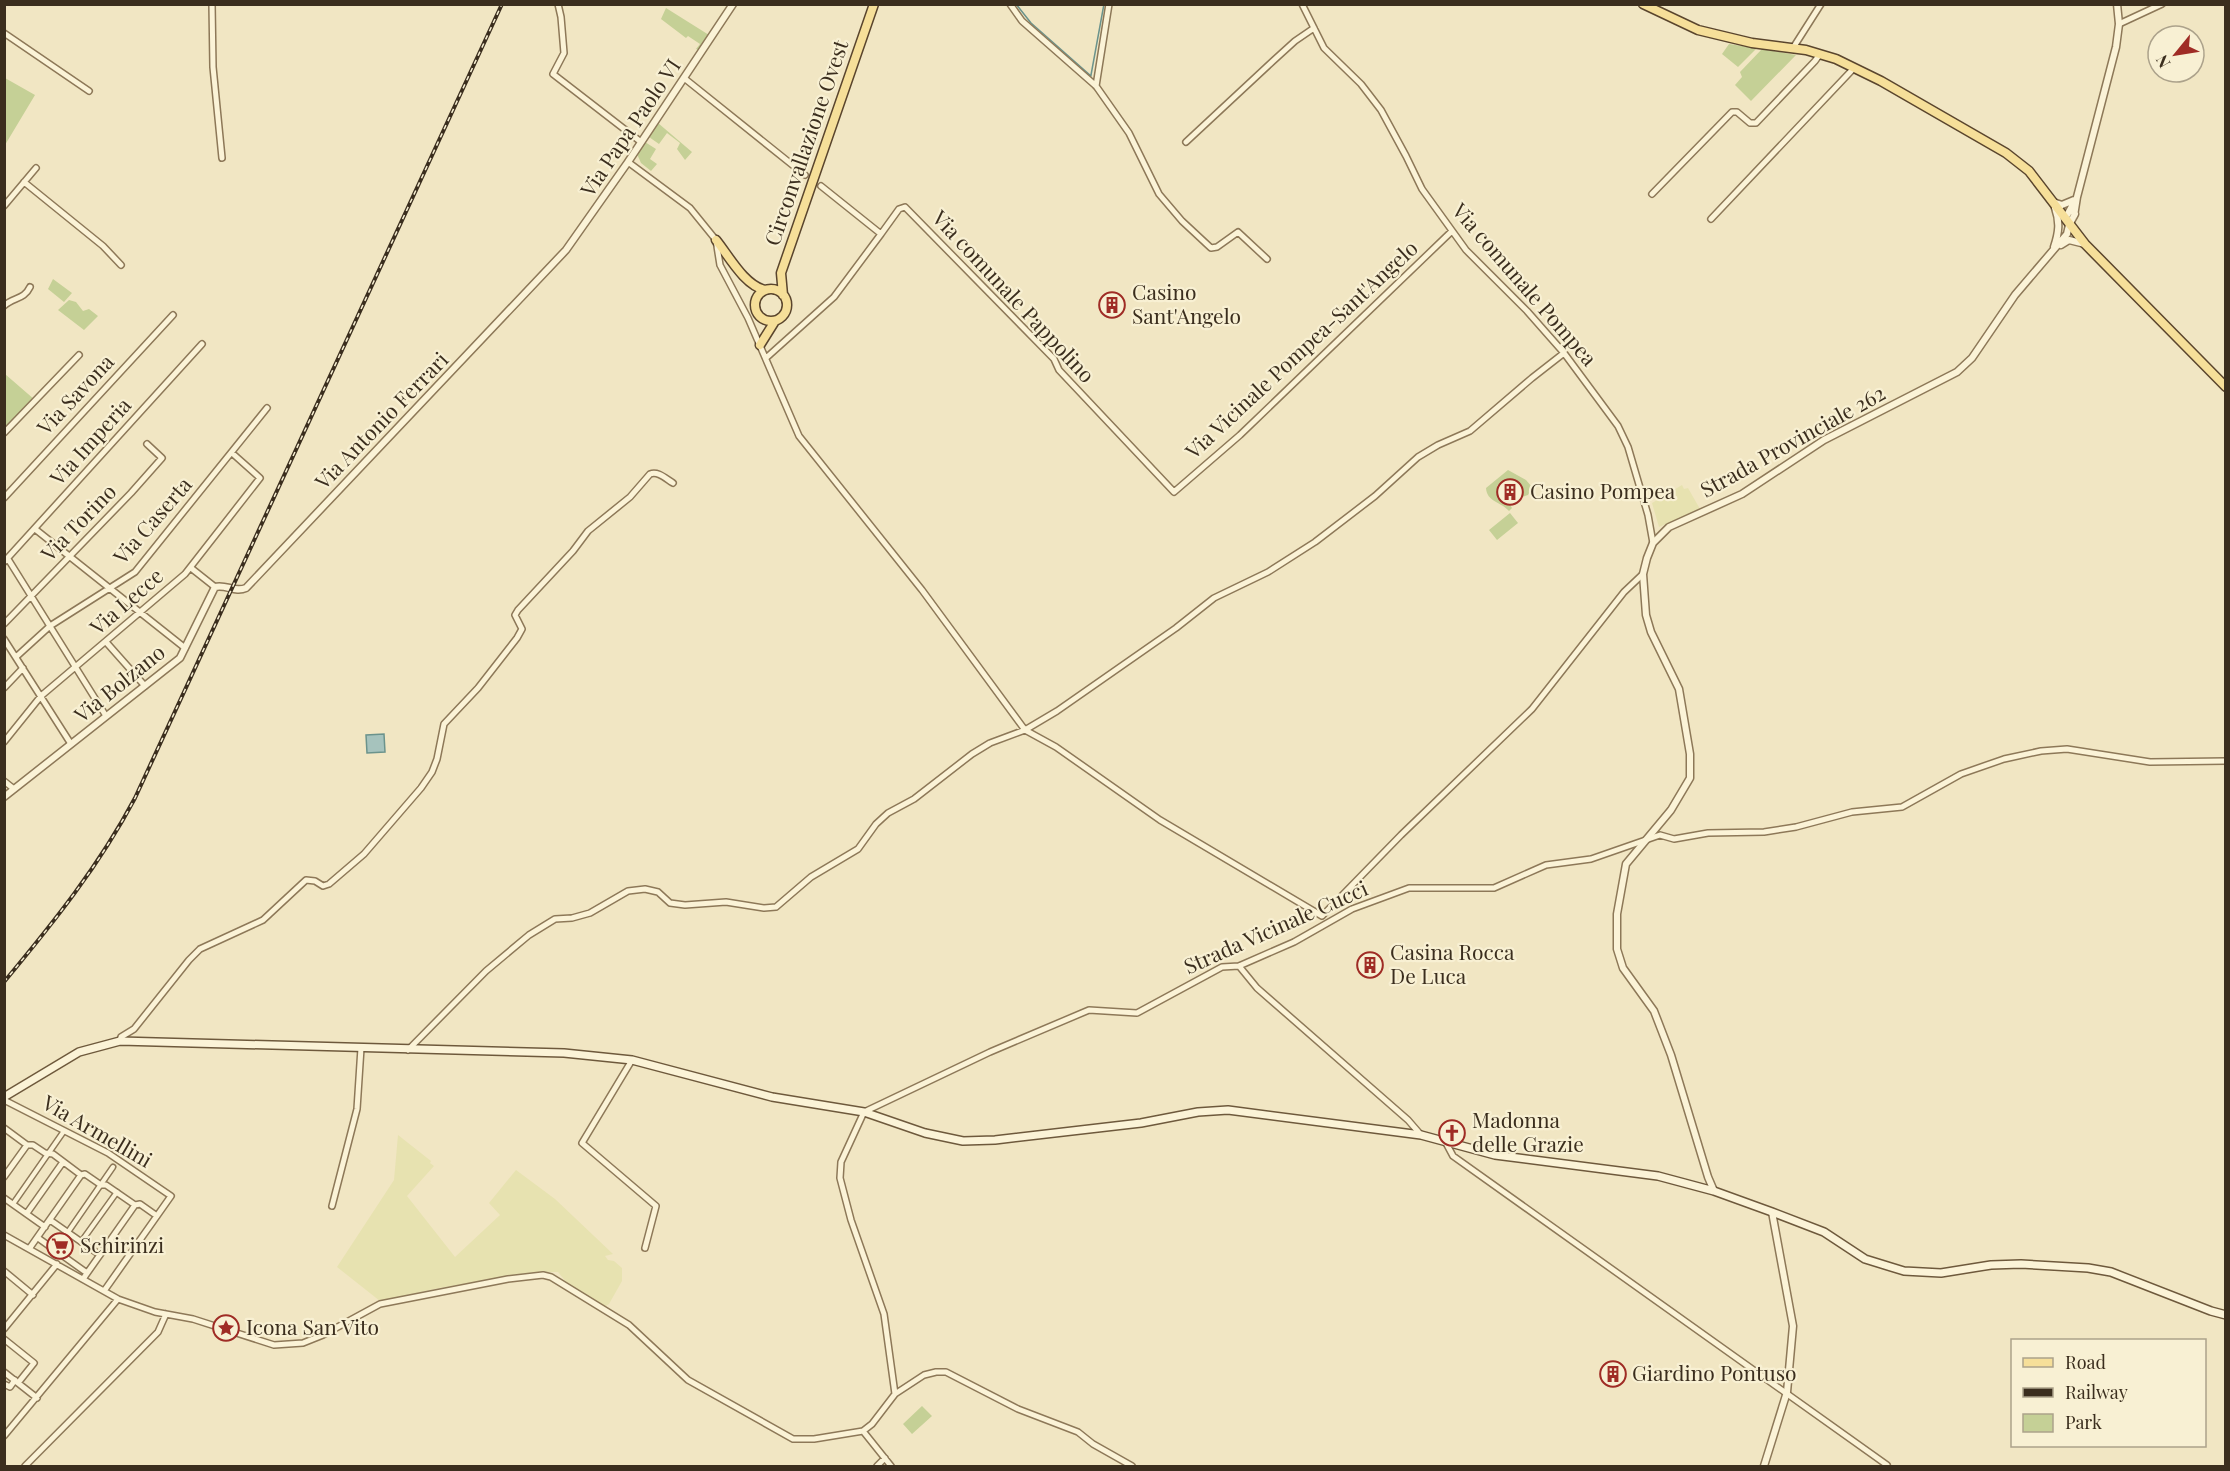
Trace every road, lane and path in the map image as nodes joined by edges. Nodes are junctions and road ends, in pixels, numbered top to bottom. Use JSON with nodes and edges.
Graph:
{"nodes":[{"id":1,"x":212,"y":4,"type":"edge"},
{"id":2,"x":558,"y":4,"type":"edge"},
{"id":3,"x":733,"y":4,"type":"edge"},
{"id":4,"x":874,"y":4,"type":"edge"},
{"id":5,"x":1010,"y":4,"type":"edge"},
{"id":6,"x":1110,"y":4,"type":"edge"},
{"id":7,"x":1302,"y":4,"type":"edge"},
{"id":8,"x":1643,"y":4,"type":"edge"},
{"id":9,"x":1821,"y":4,"type":"edge"},
{"id":10,"x":2117,"y":4,"type":"edge"},
{"id":11,"x":2162,"y":4,"type":"edge"},
{"id":12,"x":2119,"y":24,"type":"junction"},
{"id":13,"x":1314,"y":28,"type":"junction"},
{"id":14,"x":4,"y":33,"type":"edge"},
{"id":15,"x":1793,"y":48,"type":"junction"},
{"id":16,"x":1820,"y":54,"type":"junction"},
{"id":17,"x":1854,"y":68,"type":"junction"},
{"id":18,"x":684,"y":78,"type":"junction"},
{"id":19,"x":1096,"y":86,"type":"junction"},
{"id":20,"x":88,"y":91,"type":"dead end"},
{"id":21,"x":641,"y":142,"type":"junction"},
{"id":22,"x":1185,"y":142,"type":"dead end"},
{"id":23,"x":222,"y":158,"type":"dead end"},
{"id":24,"x":628,"y":162,"type":"junction"},
{"id":25,"x":36,"y":168,"type":"dead end"},
{"id":26,"x":805,"y":175,"type":"dead end"},
{"id":27,"x":24,"y":182,"type":"junction"},
{"id":28,"x":821,"y":186,"type":"dead end"},
{"id":29,"x":1652,"y":194,"type":"dead end"},
{"id":30,"x":2077,"y":197,"type":"junction"},
{"id":31,"x":2052,"y":201,"type":"junction"},
{"id":32,"x":4,"y":206,"type":"edge"},
{"id":33,"x":2075,"y":214,"type":"junction"},
{"id":34,"x":1711,"y":219,"type":"dead end"},
{"id":35,"x":2069,"y":225,"type":"junction"},
{"id":36,"x":1452,"y":231,"type":"junction"},
{"id":37,"x":881,"y":234,"type":"junction"},
{"id":38,"x":716,"y":240,"type":"junction"},
{"id":39,"x":2085,"y":244,"type":"junction"},
{"id":40,"x":2053,"y":250,"type":"junction"},
{"id":41,"x":1267,"y":259,"type":"dead end"},
{"id":42,"x":121,"y":265,"type":"dead end"},
{"id":43,"x":551,"y":266,"type":"joint"},
{"id":44,"x":781,"y":273,"type":"junction"},
{"id":45,"x":748,"y":280,"type":"junction"},
{"id":46,"x":30,"y":287,"type":"dead end"},
{"id":47,"x":768,"y":290,"type":"junction"},
{"id":48,"x":783,"y":295,"type":"junction"},
{"id":49,"x":756,"y":298,"type":"junction"},
{"id":50,"x":4,"y":306,"type":"edge"},
{"id":51,"x":172,"y":315,"type":"dead end"},
{"id":52,"x":764,"y":320,"type":"junction"},
{"id":53,"x":775,"y":321,"type":"junction"},
{"id":54,"x":766,"y":336,"type":"junction"},
{"id":55,"x":202,"y":344,"type":"dead end"},
{"id":56,"x":760,"y":345,"type":"junction"},
{"id":57,"x":1564,"y":353,"type":"junction"},
{"id":58,"x":79,"y":355,"type":"dead end"},
{"id":59,"x":766,"y":358,"type":"junction"},
{"id":60,"x":2226,"y":387,"type":"edge"},
{"id":61,"x":267,"y":408,"type":"dead end"},
{"id":62,"x":4,"y":433,"type":"edge"},
{"id":63,"x":147,"y":444,"type":"dead end"},
{"id":64,"x":232,"y":453,"type":"junction"},
{"id":65,"x":673,"y":483,"type":"dead end"},
{"id":66,"x":1174,"y":492,"type":"joint"},
{"id":67,"x":4,"y":498,"type":"edge"},
{"id":68,"x":35,"y":529,"type":"junction"},
{"id":69,"x":1653,"y":543,"type":"junction"},
{"id":70,"x":70,"y":557,"type":"junction"},
{"id":71,"x":6,"y":560,"type":"edge"},
{"id":72,"x":191,"y":568,"type":"junction"},
{"id":73,"x":1643,"y":574,"type":"junction"},
{"id":74,"x":215,"y":587,"type":"junction"},
{"id":75,"x":110,"y":588,"type":"junction"},
{"id":76,"x":31,"y":597,"type":"junction"},
{"id":77,"x":141,"y":612,"type":"junction"},
{"id":78,"x":4,"y":624,"type":"edge"},
{"id":79,"x":50,"y":626,"type":"junction"},
{"id":80,"x":4,"y":639,"type":"edge"},
{"id":81,"x":106,"y":642,"type":"junction"},
{"id":82,"x":185,"y":648,"type":"junction"},
{"id":83,"x":16,"y":657,"type":"junction"},
{"id":84,"x":23,"y":668,"type":"junction"},
{"id":85,"x":75,"y":668,"type":"junction"},
{"id":86,"x":6,"y":685,"type":"edge"},
{"id":87,"x":145,"y":686,"type":"junction"},
{"id":88,"x":41,"y":696,"type":"junction"},
{"id":89,"x":106,"y":716,"type":"junction"},
{"id":90,"x":1025,"y":730,"type":"junction"},
{"id":91,"x":6,"y":739,"type":"edge"},
{"id":92,"x":71,"y":744,"type":"junction"},
{"id":93,"x":2226,"y":761,"type":"edge"},
{"id":94,"x":4,"y":781,"type":"edge"},
{"id":95,"x":14,"y":789,"type":"junction"},
{"id":96,"x":4,"y":797,"type":"edge"},
{"id":97,"x":1646,"y":839,"type":"junction"},
{"id":98,"x":1239,"y":966,"type":"junction"},
{"id":99,"x":120,"y":1041,"type":"junction"},
{"id":100,"x":361,"y":1048,"type":"junction"},
{"id":101,"x":408,"y":1050,"type":"junction"},
{"id":102,"x":632,"y":1060,"type":"junction"},
{"id":103,"x":4,"y":1098,"type":"edge"},
{"id":104,"x":864,"y":1112,"type":"junction"},
{"id":105,"x":4,"y":1128,"type":"edge"},
{"id":106,"x":64,"y":1130,"type":"junction"},
{"id":107,"x":1421,"y":1136,"type":"junction"},
{"id":108,"x":1445,"y":1142,"type":"junction"},
{"id":109,"x":27,"y":1145,"type":"junction"},
{"id":110,"x":48,"y":1154,"type":"junction"},
{"id":111,"x":63,"y":1162,"type":"junction"},
{"id":112,"x":113,"y":1167,"type":"dead end"},
{"id":113,"x":81,"y":1175,"type":"junction"},
{"id":114,"x":4,"y":1177,"type":"edge"},
{"id":115,"x":101,"y":1185,"type":"junction"},
{"id":116,"x":1714,"y":1191,"type":"junction"},
{"id":117,"x":117,"y":1192,"type":"junction"},
{"id":118,"x":4,"y":1198,"type":"edge"},
{"id":119,"x":13,"y":1204,"type":"junction"},
{"id":120,"x":135,"y":1205,"type":"junction"},
{"id":121,"x":332,"y":1206,"type":"dead end"},
{"id":122,"x":1772,"y":1212,"type":"junction"},
{"id":123,"x":27,"y":1213,"type":"junction"},
{"id":124,"x":157,"y":1216,"type":"junction"},
{"id":125,"x":50,"y":1220,"type":"junction"},
{"id":126,"x":45,"y":1227,"type":"junction"},
{"id":127,"x":68,"y":1232,"type":"junction"},
{"id":128,"x":5,"y":1235,"type":"edge"},
{"id":129,"x":38,"y":1238,"type":"junction"},
{"id":130,"x":81,"y":1242,"type":"junction"},
{"id":131,"x":645,"y":1248,"type":"dead end"},
{"id":132,"x":29,"y":1249,"type":"junction"},
{"id":133,"x":100,"y":1255,"type":"junction"},
{"id":134,"x":57,"y":1264,"type":"junction"},
{"id":135,"x":4,"y":1271,"type":"edge"},
{"id":136,"x":87,"y":1273,"type":"junction"},
{"id":137,"x":83,"y":1279,"type":"junction"},
{"id":138,"x":104,"y":1291,"type":"junction"},
{"id":139,"x":33,"y":1294,"type":"junction"},
{"id":140,"x":118,"y":1299,"type":"junction"},
{"id":141,"x":166,"y":1314,"type":"junction"},
{"id":142,"x":2226,"y":1315,"type":"edge"},
{"id":143,"x":4,"y":1329,"type":"edge"},
{"id":144,"x":4,"y":1339,"type":"edge"},
{"id":145,"x":4,"y":1372,"type":"edge"},
{"id":146,"x":16,"y":1382,"type":"junction"},
{"id":147,"x":4,"y":1384,"type":"edge"},
{"id":148,"x":1786,"y":1392,"type":"junction"},
{"id":149,"x":895,"y":1394,"type":"junction"},
{"id":150,"x":37,"y":1398,"type":"junction"},
{"id":151,"x":863,"y":1431,"type":"junction"},
{"id":152,"x":4,"y":1436,"type":"edge"},
{"id":153,"x":885,"y":1458,"type":"junction"},
{"id":154,"x":1887,"y":1465,"type":"dead end"},
{"id":155,"x":25,"y":1467,"type":"edge"},
{"id":156,"x":877,"y":1467,"type":"edge"},
{"id":157,"x":891,"y":1467,"type":"edge"},
{"id":158,"x":1132,"y":1467,"type":"edge"},
{"id":159,"x":1764,"y":1467,"type":"edge"}],
"edges":[{"from":1,"to":23,"type":"street"},
{"from":2,"to":21,"type":"street"},
{"from":3,"to":18,"type":"street","name":"Via Papa Paolo VI"},
{"from":4,"to":44,"type":"main road","name":"Circonvallazione Ovest"},
{"from":5,"to":19,"type":"street"},
{"from":6,"to":19,"type":"street"},
{"from":7,"to":13,"type":"street","name":"Via comunale Pompea"},
{"from":8,"to":15,"type":"main road"},
{"from":9,"to":15,"type":"street"},
{"from":10,"to":12,"type":"street"},
{"from":11,"to":12,"type":"street"},
{"from":12,"to":30,"type":"street"},
{"from":13,"to":22,"type":"street"},
{"from":13,"to":36,"type":"street","name":"Via comunale Pompea"},
{"from":14,"to":20,"type":"street"},
{"from":15,"to":16,"type":"main road"},
{"from":16,"to":17,"type":"main road"},
{"from":16,"to":29,"type":"street"},
{"from":17,"to":31,"type":"main road"},
{"from":17,"to":34,"type":"street"},
{"from":18,"to":21,"type":"street","name":"Via Papa Paolo VI"},
{"from":18,"to":26,"type":"street"},
{"from":19,"to":41,"type":"street"},
{"from":21,"to":24,"type":"street","name":"Via Papa Paolo VI"},
{"from":24,"to":38,"type":"street"},
{"from":24,"to":43,"type":"street","name":"Via Papa Paolo VI"},
{"from":25,"to":27,"type":"street"},
{"from":27,"to":32,"type":"street"},
{"from":27,"to":42,"type":"street"},
{"from":28,"to":37,"type":"street"},
{"from":30,"to":31,"type":"street"},
{"from":30,"to":33,"type":"street"},
{"from":30,"to":35,"type":"street"},
{"from":31,"to":35,"type":"main road"},
{"from":31,"to":40,"type":"street"},
{"from":33,"to":35,"type":"street"},
{"from":33,"to":39,"type":"street"},
{"from":35,"to":39,"type":"main road"},
{"from":35,"to":40,"type":"street","name":"Strada Provinciale 262"},
{"from":36,"to":57,"type":"street","name":"Via comunale Pompea"},
{"from":36,"to":66,"type":"street","name":"Via Vicinale Pompea-Sant'Angelo"},
{"from":37,"to":59,"type":"street"},
{"from":37,"to":66,"type":"street","name":"Via comunale Pappolino"},
{"from":38,"to":45,"type":"main road"},
{"from":38,"to":56,"type":"street"},
{"from":39,"to":40,"type":"street"},
{"from":39,"to":60,"type":"main road"},
{"from":40,"to":69,"type":"street","name":"Strada Provinciale 262"},
{"from":43,"to":74,"type":"street","name":"Via Antonio Ferrari"},
{"from":44,"to":47,"type":"main road"},
{"from":44,"to":48,"type":"main road","name":"Circonvallazione Ovest"},
{"from":45,"to":47,"type":"main road"},
{"from":45,"to":49,"type":"main road"},
{"from":46,"to":50,"type":"street"},
{"from":47,"to":48,"type":"main road"},
{"from":47,"to":49,"type":"main road"},
{"from":48,"to":53,"type":"main road"},
{"from":49,"to":52,"type":"main road"},
{"from":51,"to":67,"type":"street","name":"Via Savona"},
{"from":52,"to":53,"type":"main road"},
{"from":52,"to":54,"type":"main road"},
{"from":53,"to":54,"type":"main road"},
{"from":54,"to":56,"type":"main road"},
{"from":55,"to":68,"type":"street","name":"Via Imperia"},
{"from":56,"to":59,"type":"street"},
{"from":57,"to":69,"type":"street","name":"Via comunale Pompea"},
{"from":57,"to":90,"type":"street"},
{"from":58,"to":62,"type":"street"},
{"from":59,"to":90,"type":"street"},
{"from":61,"to":64,"type":"street","name":"Via Caserta"},
{"from":63,"to":70,"type":"street","name":"Via Torino"},
{"from":64,"to":72,"type":"street","name":"Via Lecce"},
{"from":64,"to":75,"type":"street","name":"Via Caserta"},
{"from":65,"to":99,"type":"street"},
{"from":68,"to":70,"type":"street"},
{"from":68,"to":71,"type":"street","name":"Via Imperia"},
{"from":69,"to":73,"type":"street"},
{"from":70,"to":75,"type":"street"},
{"from":70,"to":76,"type":"street","name":"Via Torino"},
{"from":71,"to":76,"type":"street"},
{"from":72,"to":74,"type":"street"},
{"from":72,"to":77,"type":"street","name":"Via Lecce"},
{"from":73,"to":90,"type":"street"},
{"from":73,"to":97,"type":"street"},
{"from":74,"to":82,"type":"street","name":"Via Bolzano"},
{"from":75,"to":77,"type":"street"},
{"from":75,"to":79,"type":"street","name":"Via Caserta"},
{"from":76,"to":78,"type":"street","name":"Via Torino"},
{"from":76,"to":79,"type":"street"},
{"from":77,"to":81,"type":"street","name":"Via Lecce"},
{"from":77,"to":82,"type":"street"},
{"from":79,"to":83,"type":"street","name":"Via Caserta"},
{"from":79,"to":85,"type":"street"},
{"from":80,"to":83,"type":"street"},
{"from":81,"to":85,"type":"street","name":"Via Lecce"},
{"from":81,"to":87,"type":"street"},
{"from":82,"to":87,"type":"street","name":"Via Bolzano"},
{"from":83,"to":84,"type":"street"},
{"from":84,"to":86,"type":"street"},
{"from":84,"to":88,"type":"street"},
{"from":85,"to":88,"type":"street","name":"Via Lecce"},
{"from":85,"to":89,"type":"street"},
{"from":87,"to":89,"type":"street","name":"Via Bolzano"},
{"from":88,"to":91,"type":"street","name":"Via Lecce"},
{"from":88,"to":92,"type":"street"},
{"from":89,"to":92,"type":"street","name":"Via Bolzano"},
{"from":90,"to":101,"type":"street"},
{"from":92,"to":95,"type":"street","name":"Via Bolzano"},
{"from":93,"to":97,"type":"street","name":"Strada Vicinale Cucci"},
{"from":94,"to":95,"type":"street"},
{"from":95,"to":96,"type":"street","name":"Via Bolzano"},
{"from":97,"to":98,"type":"street","name":"Strada Vicinale Cucci"},
{"from":97,"to":116,"type":"street"},
{"from":98,"to":104,"type":"street","name":"Strada Vicinale Cucci"},
{"from":98,"to":107,"type":"street"},
{"from":99,"to":100,"type":"main road"},
{"from":99,"to":103,"type":"main road"},
{"from":100,"to":101,"type":"main road"},
{"from":100,"to":121,"type":"street"},
{"from":101,"to":102,"type":"main road"},
{"from":102,"to":104,"type":"main road"},
{"from":102,"to":131,"type":"street"},
{"from":103,"to":106,"type":"street","name":"Via Armellini"},
{"from":104,"to":107,"type":"main road"},
{"from":104,"to":149,"type":"street"},
{"from":105,"to":109,"type":"street"},
{"from":106,"to":110,"type":"street"},
{"from":106,"to":124,"type":"street","name":"Via Armellini"},
{"from":107,"to":108,"type":"main road"},
{"from":108,"to":116,"type":"main road"},
{"from":108,"to":148,"type":"street"},
{"from":109,"to":110,"type":"street"},
{"from":109,"to":114,"type":"street"},
{"from":110,"to":111,"type":"street"},
{"from":110,"to":119,"type":"street"},
{"from":111,"to":113,"type":"street"},
{"from":111,"to":123,"type":"street"},
{"from":112,"to":115,"type":"street"},
{"from":113,"to":115,"type":"street"},
{"from":113,"to":125,"type":"street"},
{"from":115,"to":117,"type":"street"},
{"from":115,"to":127,"type":"street"},
{"from":116,"to":122,"type":"main road"},
{"from":117,"to":120,"type":"street"},
{"from":117,"to":130,"type":"street"},
{"from":118,"to":119,"type":"street"},
{"from":119,"to":123,"type":"street"},
{"from":120,"to":124,"type":"street"},
{"from":120,"to":133,"type":"street"},
{"from":122,"to":142,"type":"main road"},
{"from":122,"to":148,"type":"street"},
{"from":123,"to":126,"type":"street"},
{"from":124,"to":138,"type":"street"},
{"from":125,"to":126,"type":"street"},
{"from":125,"to":127,"type":"street"},
{"from":126,"to":129,"type":"street"},
{"from":127,"to":130,"type":"street"},
{"from":128,"to":132,"type":"street"},
{"from":129,"to":132,"type":"street"},
{"from":129,"to":136,"type":"street"},
{"from":130,"to":133,"type":"street"},
{"from":132,"to":134,"type":"street"},
{"from":133,"to":136,"type":"street"},
{"from":134,"to":137,"type":"street"},
{"from":134,"to":139,"type":"street"},
{"from":135,"to":139,"type":"street"},
{"from":136,"to":137,"type":"street"},
{"from":137,"to":138,"type":"street"},
{"from":138,"to":140,"type":"street"},
{"from":139,"to":143,"type":"street"},
{"from":140,"to":141,"type":"street"},
{"from":140,"to":150,"type":"street"},
{"from":141,"to":151,"type":"street"},
{"from":141,"to":155,"type":"street"},
{"from":144,"to":146,"type":"street"},
{"from":145,"to":146,"type":"street"},
{"from":146,"to":147,"type":"street"},
{"from":146,"to":150,"type":"street"},
{"from":148,"to":154,"type":"street"},
{"from":148,"to":159,"type":"street"},
{"from":149,"to":151,"type":"street"},
{"from":149,"to":158,"type":"street"},
{"from":150,"to":152,"type":"street"},
{"from":151,"to":153,"type":"street"},
{"from":153,"to":156,"type":"street"},
{"from":153,"to":157,"type":"street"}]}
